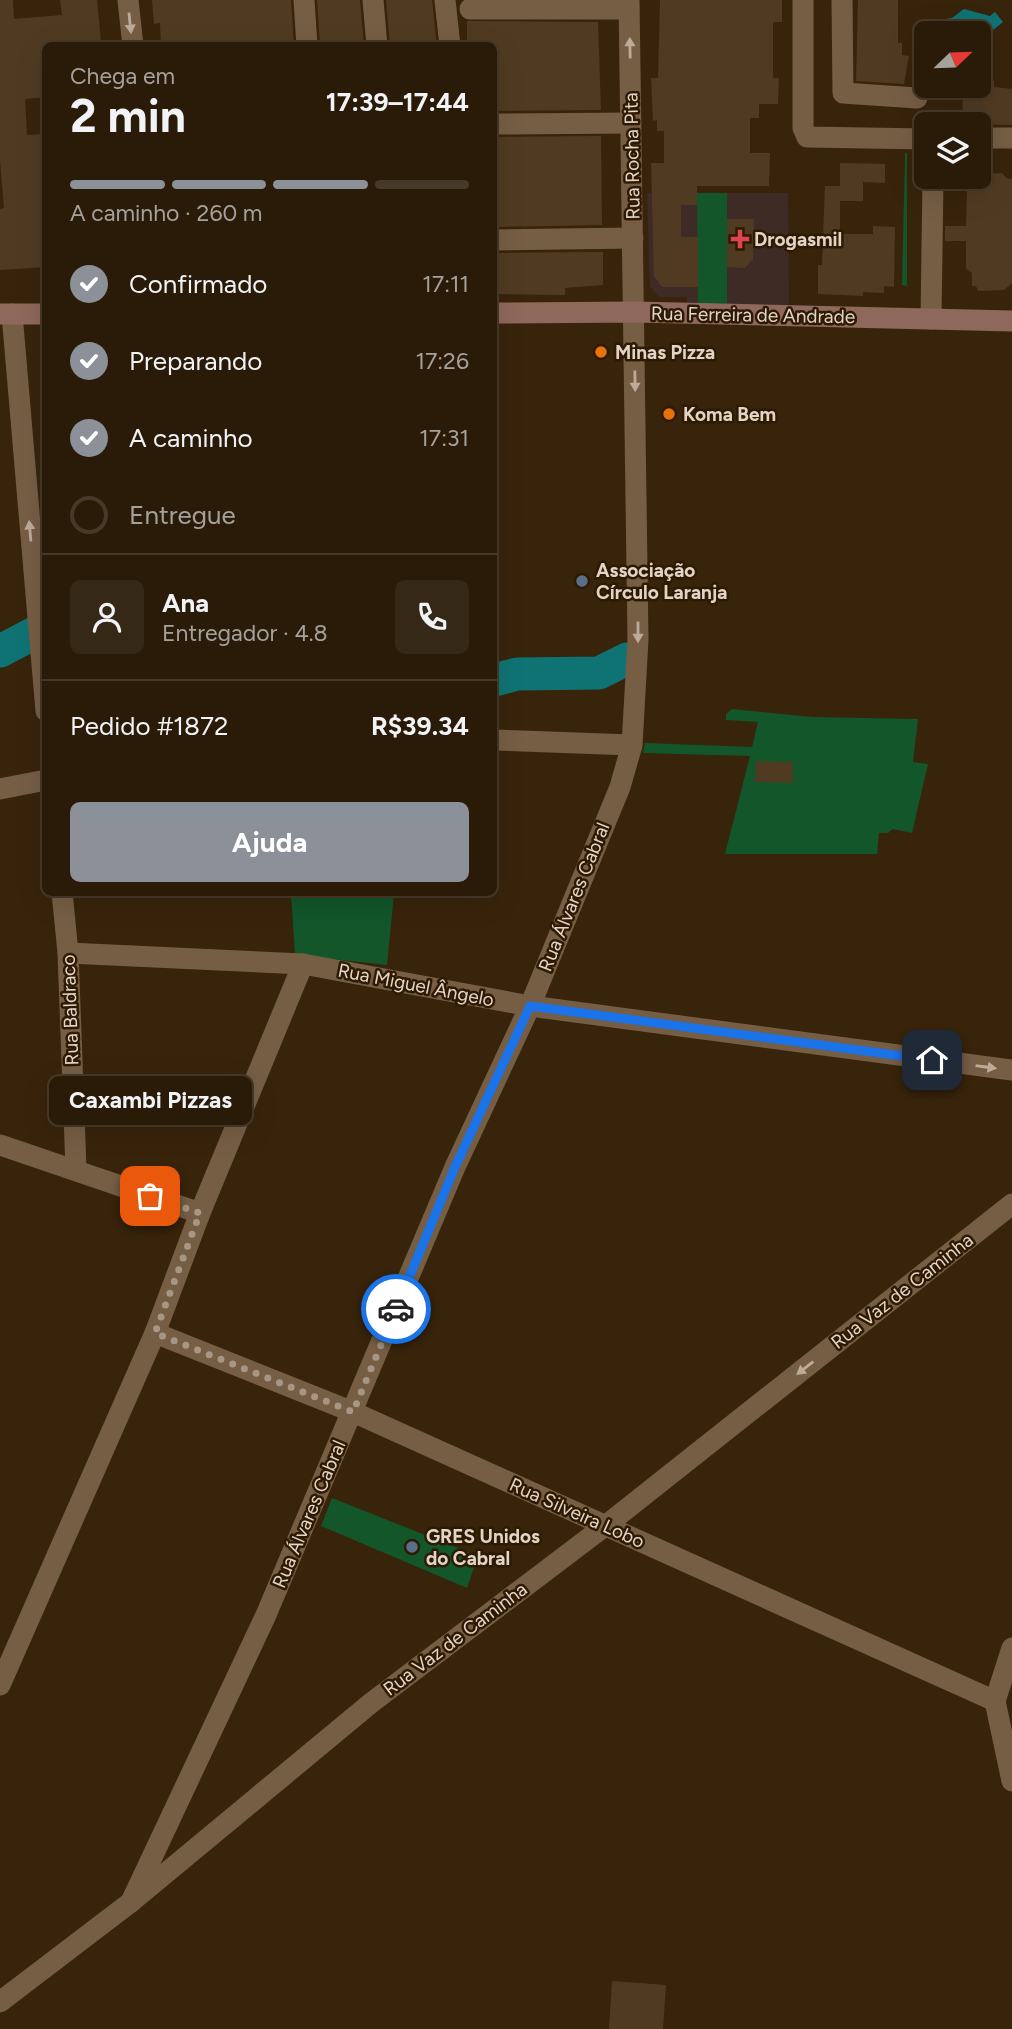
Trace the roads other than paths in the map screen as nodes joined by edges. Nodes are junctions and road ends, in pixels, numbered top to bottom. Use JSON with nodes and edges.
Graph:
{"nodes":[{"id":1,"x":128,"y":0,"type":"edge"},
{"id":2,"x":304,"y":0,"type":"edge"},
{"id":3,"x":373,"y":0,"type":"edge"},
{"id":4,"x":445,"y":0,"type":"edge"},
{"id":5,"x":803,"y":0,"type":"edge"},
{"id":6,"x":842,"y":0,"type":"edge"},
{"id":7,"x":629,"y":5,"type":"edge"},
{"id":8,"x":470,"y":9,"type":"dead end"},
{"id":9,"x":133,"y":42,"type":"edge"},
{"id":10,"x":307,"y":42,"type":"edge"},
{"id":11,"x":377,"y":42,"type":"edge"},
{"id":12,"x":450,"y":42,"type":"edge"},
{"id":13,"x":914,"y":98,"type":"edge"},
{"id":14,"x":631,"y":123,"type":"junction"},
{"id":15,"x":497,"y":124,"type":"edge"},
{"id":16,"x":991,"y":138,"type":"edge"},
{"id":17,"x":1012,"y":138,"type":"edge"},
{"id":18,"x":914,"y":139,"type":"edge"},
{"id":19,"x":933,"y":189,"type":"edge"},
{"id":20,"x":633,"y":238,"type":"junction"},
{"id":21,"x":497,"y":240,"type":"edge"},
{"id":22,"x":635,"y":312,"type":"junction"},
{"id":23,"x":4,"y":313,"type":"edge"},
{"id":24,"x":497,"y":313,"type":"edge"},
{"id":25,"x":42,"y":314,"type":"edge"},
{"id":26,"x":931,"y":319,"type":"junction"},
{"id":27,"x":1012,"y":321,"type":"edge"},
{"id":28,"x":39,"y":594,"type":"edge"},
{"id":29,"x":42,"y":648,"type":"edge"},
{"id":30,"x":497,"y":740,"type":"edge"},
{"id":31,"x":632,"y":745,"type":"junction"},
{"id":32,"x":42,"y":781,"type":"edge"},
{"id":33,"x":0,"y":789,"type":"edge"},
{"id":34,"x":62,"y":896,"type":"edge"},
{"id":35,"x":68,"y":953,"type":"junction"},
{"id":36,"x":303,"y":964,"type":"junction"},
{"id":37,"x":530,"y":1006,"type":"junction"},
{"id":38,"x":1012,"y":1070,"type":"edge"},
{"id":39,"x":0,"y":1145,"type":"edge"},
{"id":40,"x":76,"y":1169,"type":"junction"},
{"id":41,"x":1012,"y":1204,"type":"edge"},
{"id":42,"x":200,"y":1213,"type":"junction"},
{"id":43,"x":155,"y":1333,"type":"junction"},
{"id":44,"x":353,"y":1412,"type":"junction"},
{"id":45,"x":605,"y":1526,"type":"junction"},
{"id":46,"x":1012,"y":1652,"type":"edge"},
{"id":47,"x":0,"y":1685,"type":"edge"},
{"id":48,"x":995,"y":1701,"type":"junction"},
{"id":49,"x":1012,"y":1781,"type":"edge"},
{"id":50,"x":131,"y":1902,"type":"junction"},
{"id":51,"x":0,"y":2001,"type":"edge"}],
"edges":[{"from":1,"to":9,"type":"street","one_way":true},
{"from":2,"to":10,"type":"street"},
{"from":3,"to":11,"type":"street"},
{"from":4,"to":12,"type":"street"},
{"from":5,"to":18,"type":"street"},
{"from":6,"to":13,"type":"street"},
{"from":7,"to":8,"type":"street"},
{"from":14,"to":7,"type":"street","name":"Rua Rocha Pita","one_way":true},
{"from":14,"to":15,"type":"street"},
{"from":14,"to":20,"type":"street","name":"Rua Rocha Pita"},
{"from":16,"to":17,"type":"street"},
{"from":19,"to":26,"type":"street"},
{"from":20,"to":21,"type":"street"},
{"from":20,"to":22,"type":"street","name":"Rua Rocha Pita"},
{"from":22,"to":24,"type":"street","name":"Rua Ferreira de Andrade"},
{"from":22,"to":26,"type":"street","name":"Rua Ferreira de Andrade"},
{"from":22,"to":31,"type":"street","name":"Rua Álvares Cabral","one_way":true},
{"from":23,"to":25,"type":"street"},
{"from":28,"to":23,"type":"street","one_way":true},
{"from":26,"to":27,"type":"street","name":"Rua Ferreira de Andrade"},
{"from":28,"to":29,"type":"street"},
{"from":30,"to":31,"type":"street"},
{"from":31,"to":37,"type":"street","name":"Rua Álvares Cabral"},
{"from":32,"to":33,"type":"street"},
{"from":34,"to":35,"type":"street","name":"Rua Baldraco"},
{"from":35,"to":36,"type":"street","name":"Rua Miguel Ângelo"},
{"from":35,"to":40,"type":"street","name":"Rua Baldraco"},
{"from":36,"to":37,"type":"street","name":"Rua Miguel Ângelo"},
{"from":36,"to":42,"type":"street"},
{"from":37,"to":38,"type":"street","name":"Rua Miguel Ângelo","one_way":true},
{"from":37,"to":44,"type":"street","name":"Rua Álvares Cabral"},
{"from":39,"to":40,"type":"street"},
{"from":40,"to":42,"type":"street"},
{"from":41,"to":45,"type":"street","name":"Rua Vaz de Caminha","one_way":true},
{"from":42,"to":43,"type":"street"},
{"from":43,"to":44,"type":"street","name":"Rua Silveira Lobo"},
{"from":43,"to":47,"type":"street"},
{"from":44,"to":45,"type":"street","name":"Rua Silveira Lobo"},
{"from":44,"to":50,"type":"street","name":"Rua Álvares Cabral"},
{"from":45,"to":48,"type":"street","name":"Rua Silveira Lobo"},
{"from":45,"to":50,"type":"street","name":"Rua Vaz de Caminha"},
{"from":46,"to":48,"type":"street"},
{"from":48,"to":49,"type":"street"},
{"from":50,"to":51,"type":"street","name":"Rua Vaz de Caminha"}]}
